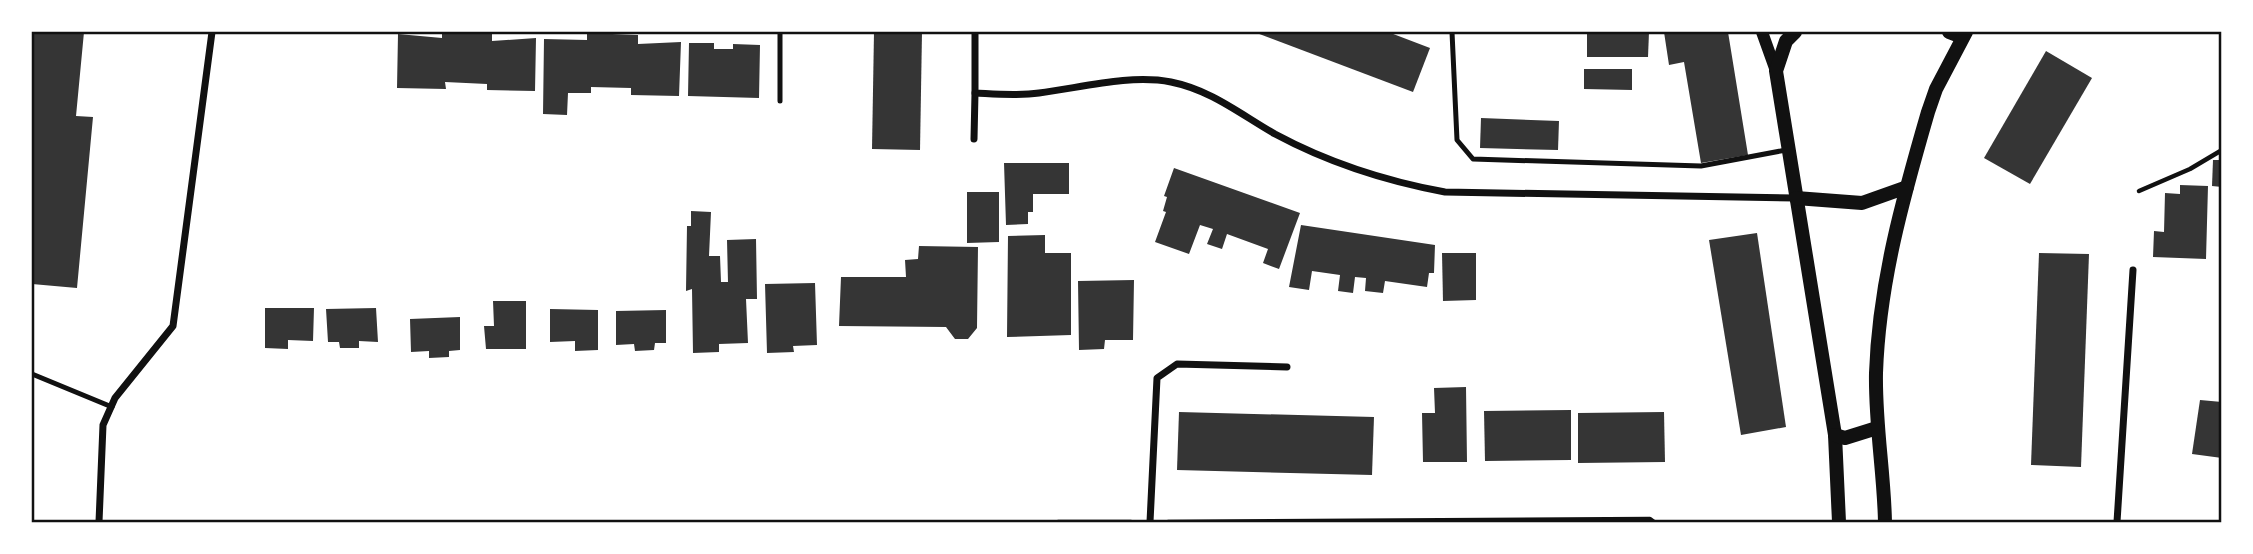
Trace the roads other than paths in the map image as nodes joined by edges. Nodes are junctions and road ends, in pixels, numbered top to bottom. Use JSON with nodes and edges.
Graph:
{"nodes":[{"id":1,"x":212,"y":32,"type":"edge"},
{"id":2,"x":780,"y":32,"type":"edge"},
{"id":3,"x":975,"y":32,"type":"edge"},
{"id":4,"x":1452,"y":32,"type":"edge"},
{"id":5,"x":1762,"y":32,"type":"edge"},
{"id":6,"x":1795,"y":32,"type":"edge"},
{"id":7,"x":1959,"y":33,"type":"edge"},
{"id":8,"x":1776,"y":71,"type":"junction"},
{"id":9,"x":975,"y":93,"type":"junction"},
{"id":10,"x":780,"y":101,"type":"dead end"},
{"id":11,"x":974,"y":139,"type":"dead end"},
{"id":12,"x":1790,"y":150,"type":"junction"},
{"id":13,"x":1907,"y":187,"type":"junction"},
{"id":14,"x":1796,"y":198,"type":"junction"},
{"id":15,"x":2133,"y":270,"type":"dead end"},
{"id":16,"x":1287,"y":366,"type":"dead end"},
{"id":17,"x":32,"y":374,"type":"edge"},
{"id":18,"x":113,"y":407,"type":"junction"},
{"id":19,"x":1877,"y":428,"type":"junction"},
{"id":20,"x":1835,"y":435,"type":"junction"},
{"id":21,"x":1150,"y":522,"type":"edge"},
{"id":22,"x":99,"y":523,"type":"edge"},
{"id":23,"x":1839,"y":523,"type":"edge"},
{"id":24,"x":1885,"y":523,"type":"edge"},
{"id":25,"x":2117,"y":523,"type":"edge"}],
"edges":[{"from":1,"to":18,"type":"street"},
{"from":2,"to":10,"type":"lane"},
{"from":3,"to":9,"type":"street"},
{"from":4,"to":12,"type":"lane"},
{"from":5,"to":8,"type":"street"},
{"from":6,"to":8,"type":"main road"},
{"from":7,"to":13,"type":"main road"},
{"from":8,"to":12,"type":"main road"},
{"from":9,"to":11,"type":"street"},
{"from":9,"to":14,"type":"street"},
{"from":12,"to":14,"type":"main road"},
{"from":13,"to":14,"type":"main road"},
{"from":13,"to":19,"type":"main road"},
{"from":14,"to":20,"type":"main road"},
{"from":15,"to":25,"type":"street"},
{"from":16,"to":21,"type":"street"},
{"from":17,"to":18,"type":"lane"},
{"from":18,"to":22,"type":"street"},
{"from":19,"to":20,"type":"main road"},
{"from":19,"to":24,"type":"main road"},
{"from":20,"to":23,"type":"main road"}]}
